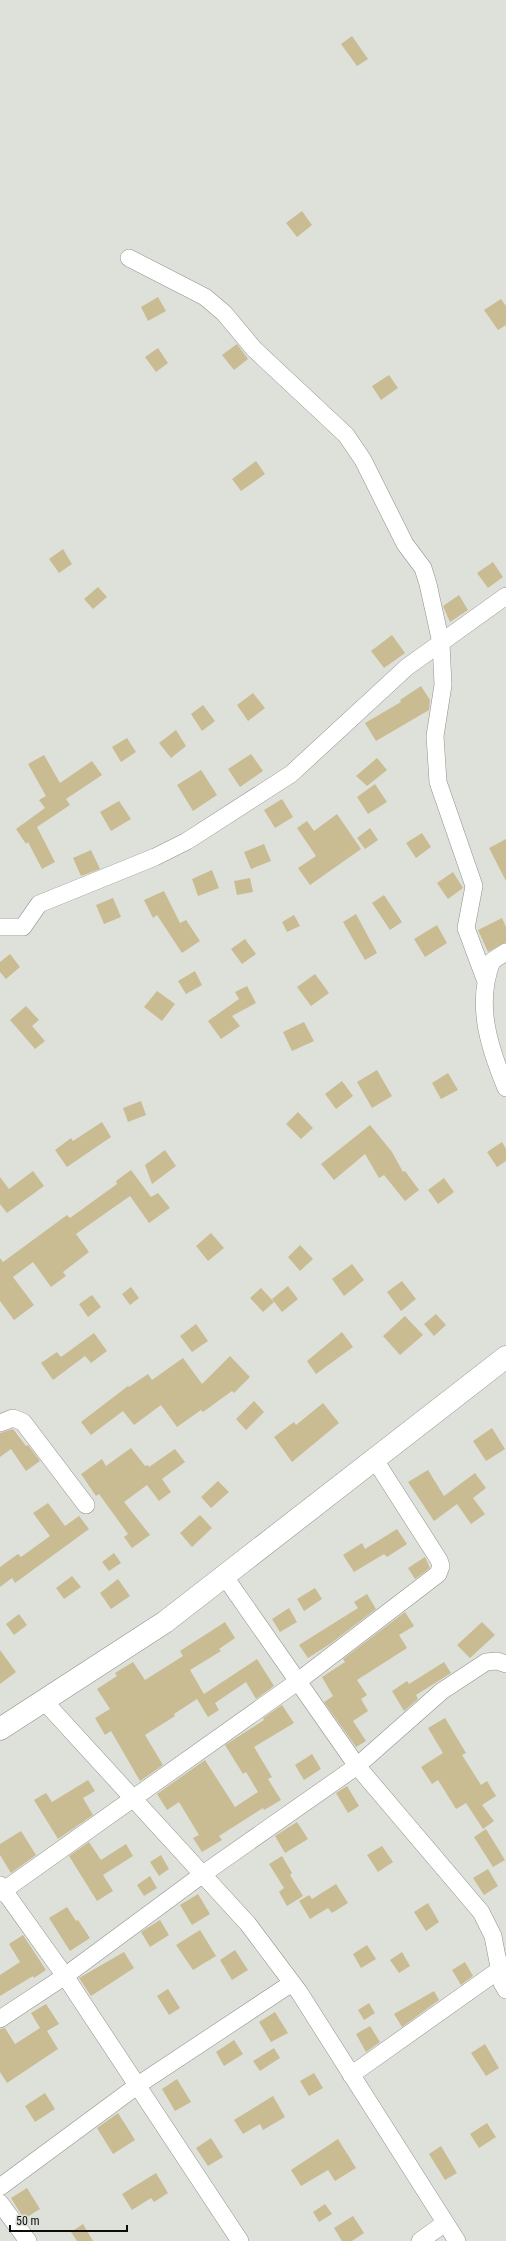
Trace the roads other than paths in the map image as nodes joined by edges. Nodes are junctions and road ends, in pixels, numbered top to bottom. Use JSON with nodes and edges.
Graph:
{"nodes":[{"id":1,"x":128,"y":258,"type":"dead end"},
{"id":2,"x":506,"y":596,"type":"edge"},
{"id":3,"x":441,"y":643,"type":"junction"},
{"id":4,"x":0,"y":927,"type":"edge"},
{"id":5,"x":506,"y":952,"type":"edge"},
{"id":6,"x":485,"y":978,"type":"junction"},
{"id":7,"x":506,"y":1088,"type":"edge"},
{"id":8,"x":506,"y":1357,"type":"edge"},
{"id":9,"x":0,"y":1423,"type":"edge"},
{"id":10,"x":375,"y":1460,"type":"junction"},
{"id":11,"x":86,"y":1505,"type":"dead end"},
{"id":12,"x":224,"y":1577,"type":"junction"},
{"id":13,"x":506,"y":1664,"type":"edge"},
{"id":14,"x":297,"y":1682,"type":"junction"},
{"id":15,"x":44,"y":1701,"type":"junction"},
{"id":16,"x":0,"y":1729,"type":"edge"},
{"id":17,"x":357,"y":1766,"type":"junction"},
{"id":18,"x":134,"y":1800,"type":"junction"},
{"id":19,"x":203,"y":1874,"type":"junction"},
{"id":20,"x":1,"y":1889,"type":"edge"},
{"id":21,"x":502,"y":1967,"type":"edge"},
{"id":22,"x":66,"y":1976,"type":"junction"},
{"id":23,"x":292,"y":1983,"type":"junction"},
{"id":24,"x":506,"y":1990,"type":"edge"},
{"id":25,"x":0,"y":2020,"type":"edge"},
{"id":26,"x":352,"y":2075,"type":"junction"},
{"id":27,"x":138,"y":2085,"type":"junction"},
{"id":28,"x":0,"y":2188,"type":"edge"},
{"id":29,"x":0,"y":2203,"type":"edge"},
{"id":30,"x":445,"y":2223,"type":"junction"},
{"id":31,"x":28,"y":2241,"type":"edge"},
{"id":32,"x":240,"y":2241,"type":"edge"},
{"id":33,"x":420,"y":2241,"type":"edge"},
{"id":34,"x":457,"y":2241,"type":"edge"}],
"edges":[{"from":1,"to":3,"type":"street"},
{"from":2,"to":3,"type":"street"},
{"from":3,"to":4,"type":"street"},
{"from":3,"to":6,"type":"street"},
{"from":5,"to":6,"type":"street"},
{"from":6,"to":7,"type":"street"},
{"from":8,"to":10,"type":"main road"},
{"from":9,"to":11,"type":"street"},
{"from":10,"to":12,"type":"main road"},
{"from":10,"to":14,"type":"street"},
{"from":12,"to":14,"type":"street"},
{"from":12,"to":15,"type":"main road"},
{"from":13,"to":17,"type":"street"},
{"from":14,"to":17,"type":"street"},
{"from":14,"to":18,"type":"street"},
{"from":15,"to":16,"type":"main road"},
{"from":15,"to":18,"type":"street"},
{"from":17,"to":19,"type":"street"},
{"from":17,"to":21,"type":"street"},
{"from":18,"to":19,"type":"street"},
{"from":18,"to":20,"type":"street"},
{"from":19,"to":22,"type":"street"},
{"from":19,"to":23,"type":"street"},
{"from":20,"to":22,"type":"street"},
{"from":21,"to":24,"type":"street"},
{"from":21,"to":26,"type":"street"},
{"from":22,"to":25,"type":"street"},
{"from":22,"to":27,"type":"street"},
{"from":23,"to":26,"type":"street"},
{"from":23,"to":27,"type":"street"},
{"from":26,"to":30,"type":"street"},
{"from":27,"to":28,"type":"street"},
{"from":27,"to":32,"type":"street"},
{"from":29,"to":31,"type":"street"},
{"from":30,"to":33,"type":"street"},
{"from":30,"to":34,"type":"street"}]}
